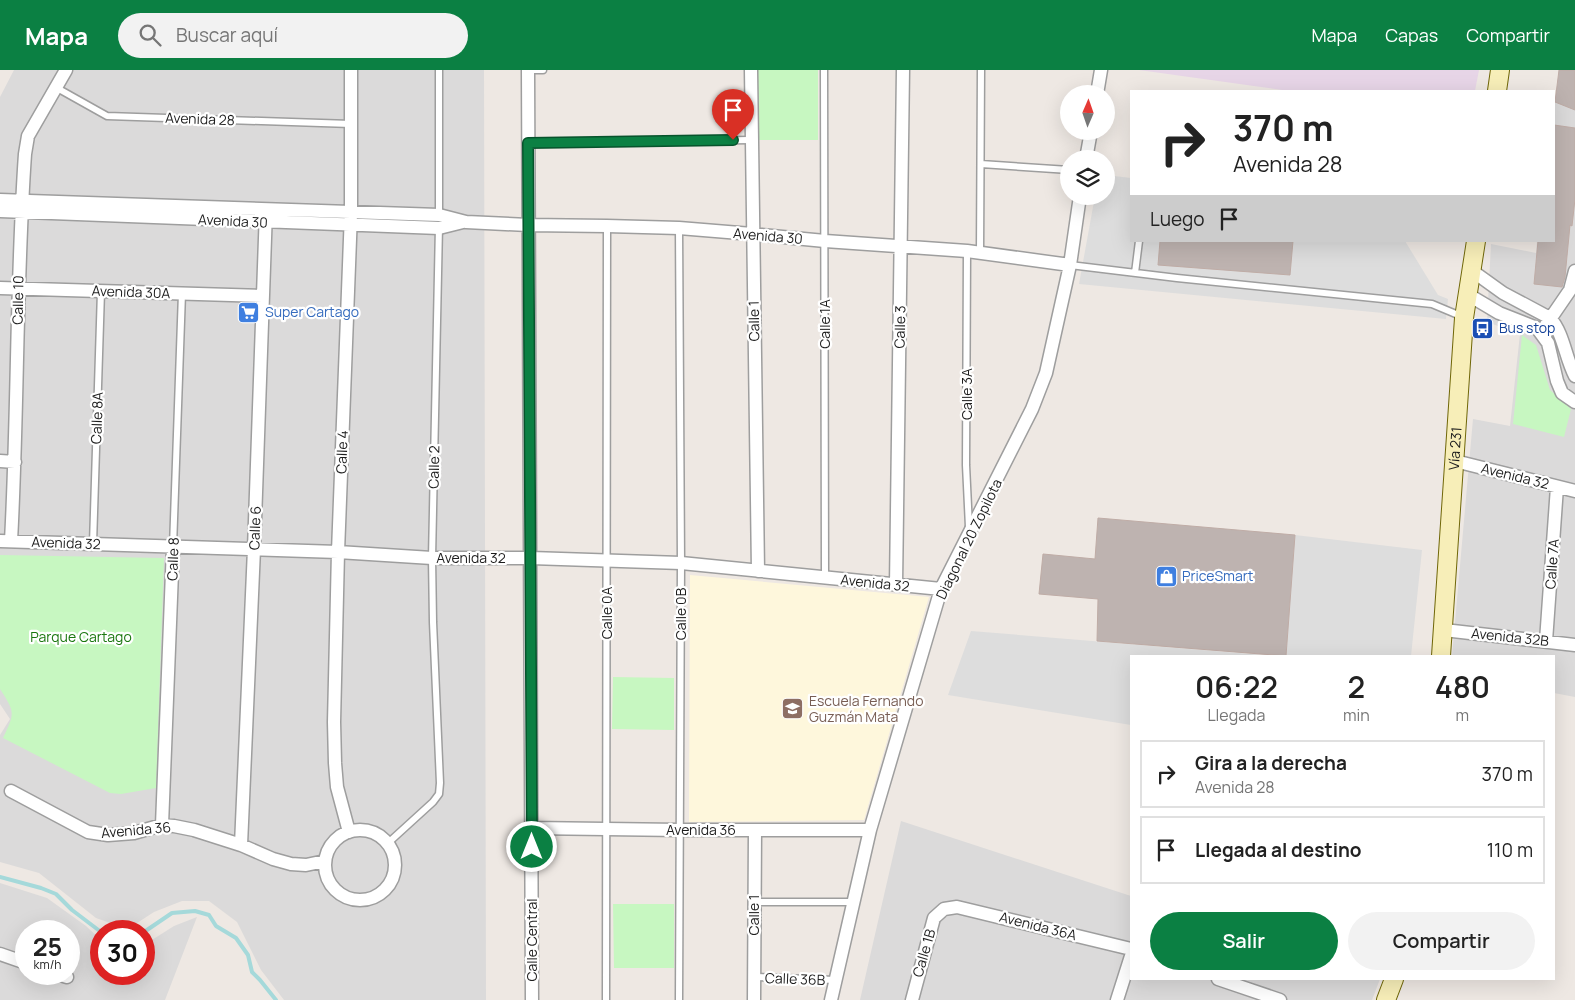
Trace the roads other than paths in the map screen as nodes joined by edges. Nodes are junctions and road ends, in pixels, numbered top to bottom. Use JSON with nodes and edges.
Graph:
{"nodes":[{"id":1,"x":66,"y":70,"type":"edge"},
{"id":2,"x":351,"y":70,"type":"edge"},
{"id":3,"x":439,"y":70,"type":"edge"},
{"id":4,"x":528,"y":70,"type":"edge"},
{"id":5,"x":543,"y":70,"type":"edge"},
{"id":6,"x":751,"y":70,"type":"edge"},
{"id":7,"x":824,"y":70,"type":"edge"},
{"id":8,"x":903,"y":70,"type":"edge"},
{"id":9,"x":981,"y":70,"type":"edge"},
{"id":10,"x":1101,"y":70,"type":"edge"},
{"id":11,"x":1500,"y":70,"type":"edge"},
{"id":12,"x":1098,"y":85,"type":"edge"},
{"id":13,"x":56,"y":88,"type":"junction"},
{"id":14,"x":1497,"y":90,"type":"edge"},
{"id":15,"x":351,"y":124,"type":"junction"},
{"id":16,"x":751,"y":140,"type":"junction"},
{"id":17,"x":528,"y":143,"type":"junction"},
{"id":18,"x":981,"y":164,"type":"junction"},
{"id":19,"x":1060,"y":169,"type":"edge"},
{"id":20,"x":0,"y":200,"type":"edge"},
{"id":21,"x":1079,"y":205,"type":"edge"},
{"id":22,"x":21,"y":206,"type":"junction"},
{"id":23,"x":0,"y":211,"type":"edge"},
{"id":24,"x":351,"y":213,"type":"junction"},
{"id":25,"x":266,"y":216,"type":"junction"},
{"id":26,"x":439,"y":222,"type":"junction"},
{"id":27,"x":528,"y":225,"type":"junction"},
{"id":28,"x":350,"y":226,"type":"junction"},
{"id":29,"x":606,"y":226,"type":"junction"},
{"id":30,"x":679,"y":228,"type":"junction"},
{"id":31,"x":752,"y":234,"type":"junction"},
{"id":32,"x":825,"y":241,"type":"junction"},
{"id":33,"x":1139,"y":242,"type":"edge"},
{"id":34,"x":1476,"y":242,"type":"edge"},
{"id":35,"x":901,"y":246,"type":"junction"},
{"id":36,"x":974,"y":252,"type":"junction"},
{"id":37,"x":1070,"y":265,"type":"junction"},
{"id":38,"x":1471,"y":270,"type":"junction"},
{"id":39,"x":1575,"y":271,"type":"edge"},
{"id":40,"x":1135,"y":273,"type":"junction"},
{"id":41,"x":0,"y":288,"type":"edge"},
{"id":42,"x":18,"y":289,"type":"junction"},
{"id":43,"x":100,"y":292,"type":"junction"},
{"id":44,"x":182,"y":294,"type":"junction"},
{"id":45,"x":1467,"y":294,"type":"junction"},
{"id":46,"x":262,"y":296,"type":"junction"},
{"id":47,"x":1464,"y":318,"type":"junction"},
{"id":48,"x":1550,"y":318,"type":"junction"},
{"id":49,"x":1542,"y":335,"type":"junction"},
{"id":50,"x":1575,"y":376,"type":"edge"},
{"id":51,"x":1575,"y":402,"type":"edge"},
{"id":52,"x":0,"y":461,"type":"edge"},
{"id":53,"x":1456,"y":461,"type":"junction"},
{"id":54,"x":15,"y":462,"type":"junction"},
{"id":55,"x":1557,"y":487,"type":"junction"},
{"id":56,"x":1575,"y":492,"type":"edge"},
{"id":57,"x":969,"y":536,"type":"junction"},
{"id":58,"x":6,"y":541,"type":"edge"},
{"id":59,"x":93,"y":544,"type":"junction"},
{"id":60,"x":173,"y":547,"type":"junction"},
{"id":61,"x":254,"y":549,"type":"junction"},
{"id":62,"x":338,"y":552,"type":"junction"},
{"id":63,"x":432,"y":558,"type":"junction"},
{"id":64,"x":531,"y":558,"type":"junction"},
{"id":65,"x":607,"y":561,"type":"junction"},
{"id":66,"x":681,"y":563,"type":"junction"},
{"id":67,"x":758,"y":571,"type":"junction"},
{"id":68,"x":825,"y":578,"type":"junction"},
{"id":69,"x":896,"y":585,"type":"junction"},
{"id":70,"x":941,"y":589,"type":"junction"},
{"id":71,"x":1444,"y":630,"type":"junction"},
{"id":72,"x":1546,"y":641,"type":"junction"},
{"id":73,"x":1575,"y":645,"type":"edge"},
{"id":74,"x":1441,"y":655,"type":"edge"},
{"id":75,"x":11,"y":791,"type":"dead end"},
{"id":76,"x":162,"y":825,"type":"junction"},
{"id":77,"x":532,"y":828,"type":"junction"},
{"id":78,"x":606,"y":829,"type":"junction"},
{"id":79,"x":680,"y":830,"type":"junction"},
{"id":80,"x":755,"y":830,"type":"junction"},
{"id":81,"x":870,"y":830,"type":"junction"},
{"id":82,"x":348,"y":832,"type":"junction"},
{"id":83,"x":388,"y":843,"type":"junction"},
{"id":84,"x":241,"y":845,"type":"junction"},
{"id":85,"x":325,"y":862,"type":"junction"},
{"id":86,"x":754,"y":902,"type":"junction"},
{"id":87,"x":853,"y":902,"type":"junction"},
{"id":88,"x":944,"y":909,"type":"joint"},
{"id":89,"x":1130,"y":949,"type":"edge"},
{"id":90,"x":0,"y":954,"type":"edge"},
{"id":91,"x":15,"y":959,"type":"edge"},
{"id":92,"x":1130,"y":959,"type":"edge"},
{"id":93,"x":754,"y":977,"type":"junction"},
{"id":94,"x":835,"y":980,"type":"junction"},
{"id":95,"x":1221,"y":980,"type":"edge"},
{"id":96,"x":1394,"y":980,"type":"edge"},
{"id":97,"x":532,"y":1000,"type":"edge"},
{"id":98,"x":606,"y":1000,"type":"edge"},
{"id":99,"x":679,"y":1000,"type":"edge"},
{"id":100,"x":754,"y":1000,"type":"edge"},
{"id":101,"x":831,"y":1000,"type":"edge"},
{"id":102,"x":912,"y":1000,"type":"edge"},
{"id":103,"x":1117,"y":1000,"type":"edge"},
{"id":104,"x":1280,"y":1000,"type":"edge"},
{"id":105,"x":1386,"y":1000,"type":"edge"}],
"edges":[{"from":1,"to":13,"type":"street","name":"Calle 10"},
{"from":2,"to":15,"type":"street","name":"Calle 4"},
{"from":3,"to":26,"type":"lane","name":"Calle 2"},
{"from":4,"to":5,"type":"lane"},
{"from":4,"to":17,"type":"street","name":"Calle Central"},
{"from":6,"to":16,"type":"street","name":"Calle 1"},
{"from":7,"to":32,"type":"lane","name":"Calle 1A"},
{"from":8,"to":35,"type":"street","name":"Calle 3"},
{"from":9,"to":18,"type":"lane","name":"Calle 3A"},
{"from":10,"to":12,"type":"street"},
{"from":11,"to":14,"type":"main road"},
{"from":13,"to":15,"type":"lane","name":"Avenida 28"},
{"from":13,"to":22,"type":"street","name":"Calle 10"},
{"from":15,"to":24,"type":"street","name":"Calle 4"},
{"from":16,"to":17,"type":"lane"},
{"from":16,"to":31,"type":"street","name":"Calle 1"},
{"from":17,"to":27,"type":"street","name":"Calle Central"},
{"from":18,"to":19,"type":"lane"},
{"from":18,"to":36,"type":"lane","name":"Calle 3A"},
{"from":20,"to":22,"type":"street","name":"Avenida 30"},
{"from":21,"to":37,"type":"street","name":"Diagonal 20 Zopilota"},
{"from":22,"to":23,"type":"street","name":"Avenida 30"},
{"from":22,"to":25,"type":"street","name":"Avenida 30"},
{"from":22,"to":42,"type":"street","name":"Calle 10"},
{"from":24,"to":25,"type":"street","name":"Avenida 30"},
{"from":24,"to":26,"type":"street","name":"Avenida 30"},
{"from":24,"to":28,"type":"street","name":"Calle 4"},
{"from":25,"to":28,"type":"street","name":"Avenida 30"},
{"from":25,"to":46,"type":"street","name":"Calle 6"},
{"from":26,"to":27,"type":"street","name":"Avenida 30"},
{"from":26,"to":28,"type":"street","name":"Avenida 30"},
{"from":26,"to":63,"type":"lane","name":"Calle 2"},
{"from":27,"to":29,"type":"street","name":"Avenida 30"},
{"from":27,"to":64,"type":"street","name":"Calle Central"},
{"from":28,"to":62,"type":"street","name":"Calle 4"},
{"from":29,"to":30,"type":"street","name":"Avenida 30"},
{"from":29,"to":65,"type":"lane","name":"Calle 0A"},
{"from":30,"to":31,"type":"street","name":"Avenida 30"},
{"from":30,"to":66,"type":"lane","name":"Calle 0B"},
{"from":31,"to":32,"type":"street","name":"Avenida 30"},
{"from":31,"to":67,"type":"street","name":"Calle 1"},
{"from":32,"to":35,"type":"street","name":"Avenida 30"},
{"from":32,"to":68,"type":"lane","name":"Calle 1A"},
{"from":33,"to":40,"type":"lane"},
{"from":34,"to":38,"type":"main road","name":"Vía 231"},
{"from":35,"to":36,"type":"street","name":"Avenida 30"},
{"from":35,"to":69,"type":"street","name":"Calle 3"},
{"from":36,"to":37,"type":"street","name":"Avenida 30"},
{"from":36,"to":57,"type":"lane","name":"Calle 3A"},
{"from":37,"to":40,"type":"lane"},
{"from":37,"to":57,"type":"street","name":"Diagonal 20 Zopilota"},
{"from":38,"to":45,"type":"main road","name":"Vía 231"},
{"from":38,"to":48,"type":"street"},
{"from":39,"to":48,"type":"street"},
{"from":40,"to":47,"type":"lane"},
{"from":41,"to":42,"type":"street","name":"Avenida 30A"},
{"from":42,"to":43,"type":"street","name":"Avenida 30A"},
{"from":42,"to":54,"type":"street","name":"Calle 10"},
{"from":43,"to":44,"type":"street","name":"Avenida 30A"},
{"from":43,"to":59,"type":"lane","name":"Calle 8A"},
{"from":44,"to":46,"type":"street","name":"Avenida 30A"},
{"from":44,"to":60,"type":"lane","name":"Calle 8"},
{"from":45,"to":47,"type":"main road","name":"Vía 231"},
{"from":45,"to":49,"type":"street"},
{"from":46,"to":61,"type":"street","name":"Calle 6"},
{"from":47,"to":53,"type":"main road","name":"Vía 231"},
{"from":48,"to":49,"type":"street"},
{"from":48,"to":50,"type":"street"},
{"from":49,"to":51,"type":"street"},
{"from":52,"to":54,"type":"street"},
{"from":53,"to":55,"type":"street","name":"Avenida 32"},
{"from":53,"to":71,"type":"main road","name":"Vía 231"},
{"from":54,"to":58,"type":"street","name":"Calle 10"},
{"from":55,"to":56,"type":"street","name":"Avenida 32"},
{"from":55,"to":72,"type":"street","name":"Calle 7A"},
{"from":57,"to":70,"type":"street","name":"Diagonal 20 Zopilota"},
{"from":58,"to":59,"type":"street","name":"Avenida 32"},
{"from":59,"to":60,"type":"street","name":"Avenida 32"},
{"from":60,"to":61,"type":"street","name":"Avenida 32"},
{"from":60,"to":76,"type":"street","name":"Calle 8"},
{"from":61,"to":62,"type":"street","name":"Avenida 32"},
{"from":61,"to":84,"type":"street","name":"Calle 6"},
{"from":62,"to":63,"type":"street","name":"Avenida 32"},
{"from":62,"to":82,"type":"street","name":"Calle 4"},
{"from":63,"to":64,"type":"street","name":"Avenida 32"},
{"from":63,"to":83,"type":"lane","name":"Calle 2"},
{"from":64,"to":65,"type":"street","name":"Avenida 32"},
{"from":64,"to":77,"type":"street","name":"Calle Central"},
{"from":65,"to":66,"type":"street","name":"Avenida 32"},
{"from":65,"to":78,"type":"lane","name":"Calle 0A"},
{"from":66,"to":67,"type":"street","name":"Avenida 32"},
{"from":66,"to":79,"type":"lane","name":"Calle 0B"},
{"from":67,"to":68,"type":"street","name":"Avenida 32"},
{"from":68,"to":69,"type":"street","name":"Avenida 32"},
{"from":69,"to":70,"type":"street","name":"Avenida 32"},
{"from":70,"to":81,"type":"street","name":"Diagonal 20 Zopilota"},
{"from":71,"to":72,"type":"street","name":"Avenida 32B"},
{"from":71,"to":74,"type":"main road","name":"Vía 231"},
{"from":72,"to":73,"type":"street","name":"Avenida 32B"},
{"from":75,"to":76,"type":"street","name":"Avenida 36"},
{"from":76,"to":84,"type":"street","name":"Avenida 36"},
{"from":77,"to":78,"type":"street","name":"Avenida 36"},
{"from":77,"to":97,"type":"street","name":"Calle Central"},
{"from":78,"to":79,"type":"street","name":"Avenida 36"},
{"from":78,"to":98,"type":"lane","name":"Calle 0A"},
{"from":79,"to":80,"type":"street","name":"Avenida 36"},
{"from":79,"to":99,"type":"lane","name":"Calle 0B"},
{"from":80,"to":81,"type":"street","name":"Avenida 36"},
{"from":80,"to":86,"type":"street","name":"Calle 1"},
{"from":81,"to":87,"type":"street","name":"Diagonal 20 Zopilota"},
{"from":82,"to":83,"type":"street"},
{"from":82,"to":85,"type":"street"},
{"from":83,"to":85,"type":"street"},
{"from":84,"to":85,"type":"street","name":"Avenida 36"},
{"from":86,"to":87,"type":"lane"},
{"from":86,"to":93,"type":"street","name":"Calle 1"},
{"from":87,"to":94,"type":"street","name":"Diagonal 20 Zopilota"},
{"from":88,"to":89,"type":"street","name":"Avenida 36A"},
{"from":88,"to":102,"type":"street","name":"Calle 1B"},
{"from":90,"to":91,"type":"street"},
{"from":92,"to":103,"type":"street"},
{"from":93,"to":94,"type":"lane","name":"Calle 36B"},
{"from":93,"to":100,"type":"street","name":"Calle 1"},
{"from":94,"to":101,"type":"street","name":"Diagonal 20 Zopilota"},
{"from":95,"to":104,"type":"street"},
{"from":96,"to":105,"type":"main road"}]}
